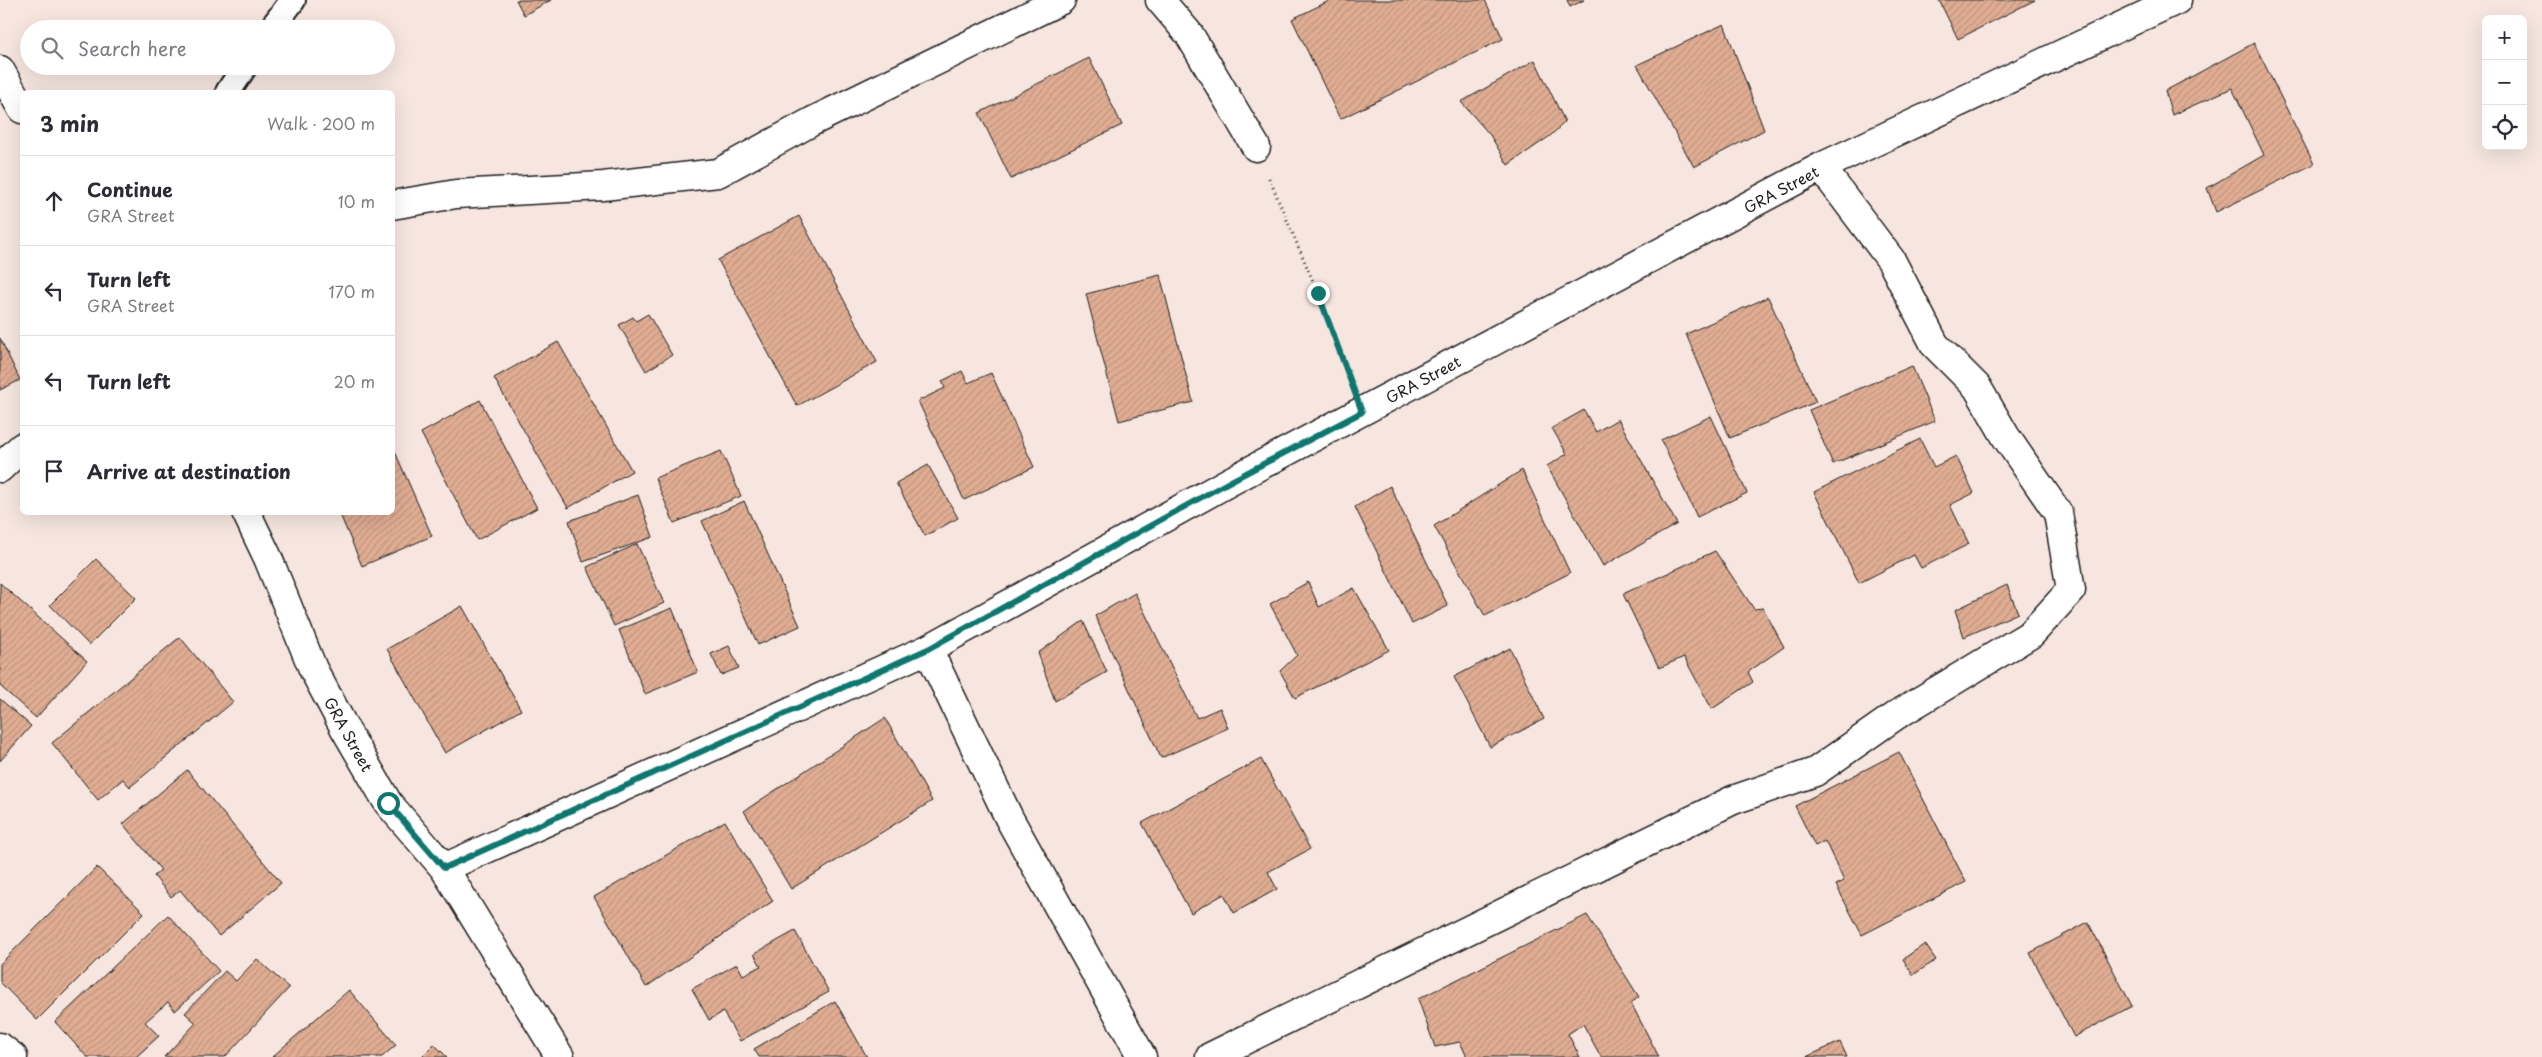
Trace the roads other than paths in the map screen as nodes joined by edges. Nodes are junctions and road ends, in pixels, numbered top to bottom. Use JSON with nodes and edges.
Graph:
{"nodes":[{"id":1,"x":293,"y":0,"type":"edge"},
{"id":2,"x":1061,"y":0,"type":"edge"},
{"id":3,"x":1160,"y":0,"type":"edge"},
{"id":4,"x":2177,"y":0,"type":"edge"},
{"id":5,"x":278,"y":20,"type":"edge"},
{"id":6,"x":0,"y":70,"type":"edge"},
{"id":7,"x":238,"y":75,"type":"edge"},
{"id":8,"x":229,"y":90,"type":"edge"},
{"id":9,"x":20,"y":105,"type":"edge"},
{"id":10,"x":1256,"y":147,"type":"road end"},
{"id":11,"x":1821,"y":168,"type":"junction"},
{"id":12,"x":395,"y":204,"type":"edge"},
{"id":13,"x":20,"y":449,"type":"edge"},
{"id":14,"x":0,"y":468,"type":"edge"},
{"id":15,"x":247,"y":515,"type":"edge"},
{"id":16,"x":928,"y":649,"type":"junction"},
{"id":17,"x":444,"y":868,"type":"junction"},
{"id":18,"x":0,"y":1048,"type":"edge"},
{"id":19,"x":12,"y":1057,"type":"edge"},
{"id":20,"x":560,"y":1057,"type":"edge"},
{"id":21,"x":1142,"y":1057,"type":"edge"},
{"id":22,"x":1210,"y":1057,"type":"edge"}],
"edges":[{"from":1,"to":5,"type":"lane"},
{"from":2,"to":12,"type":"street"},
{"from":3,"to":10,"type":"street"},
{"from":4,"to":11,"type":"street","name":"GRA Street"},
{"from":6,"to":9,"type":"street"},
{"from":7,"to":8,"type":"lane"},
{"from":11,"to":16,"type":"street","name":"GRA Street"},
{"from":11,"to":22,"type":"street"},
{"from":13,"to":14,"type":"street"},
{"from":15,"to":17,"type":"street","name":"GRA Street"},
{"from":16,"to":17,"type":"street","name":"GRA Street"},
{"from":16,"to":21,"type":"street"},
{"from":17,"to":20,"type":"street"},
{"from":18,"to":19,"type":"street"}]}
